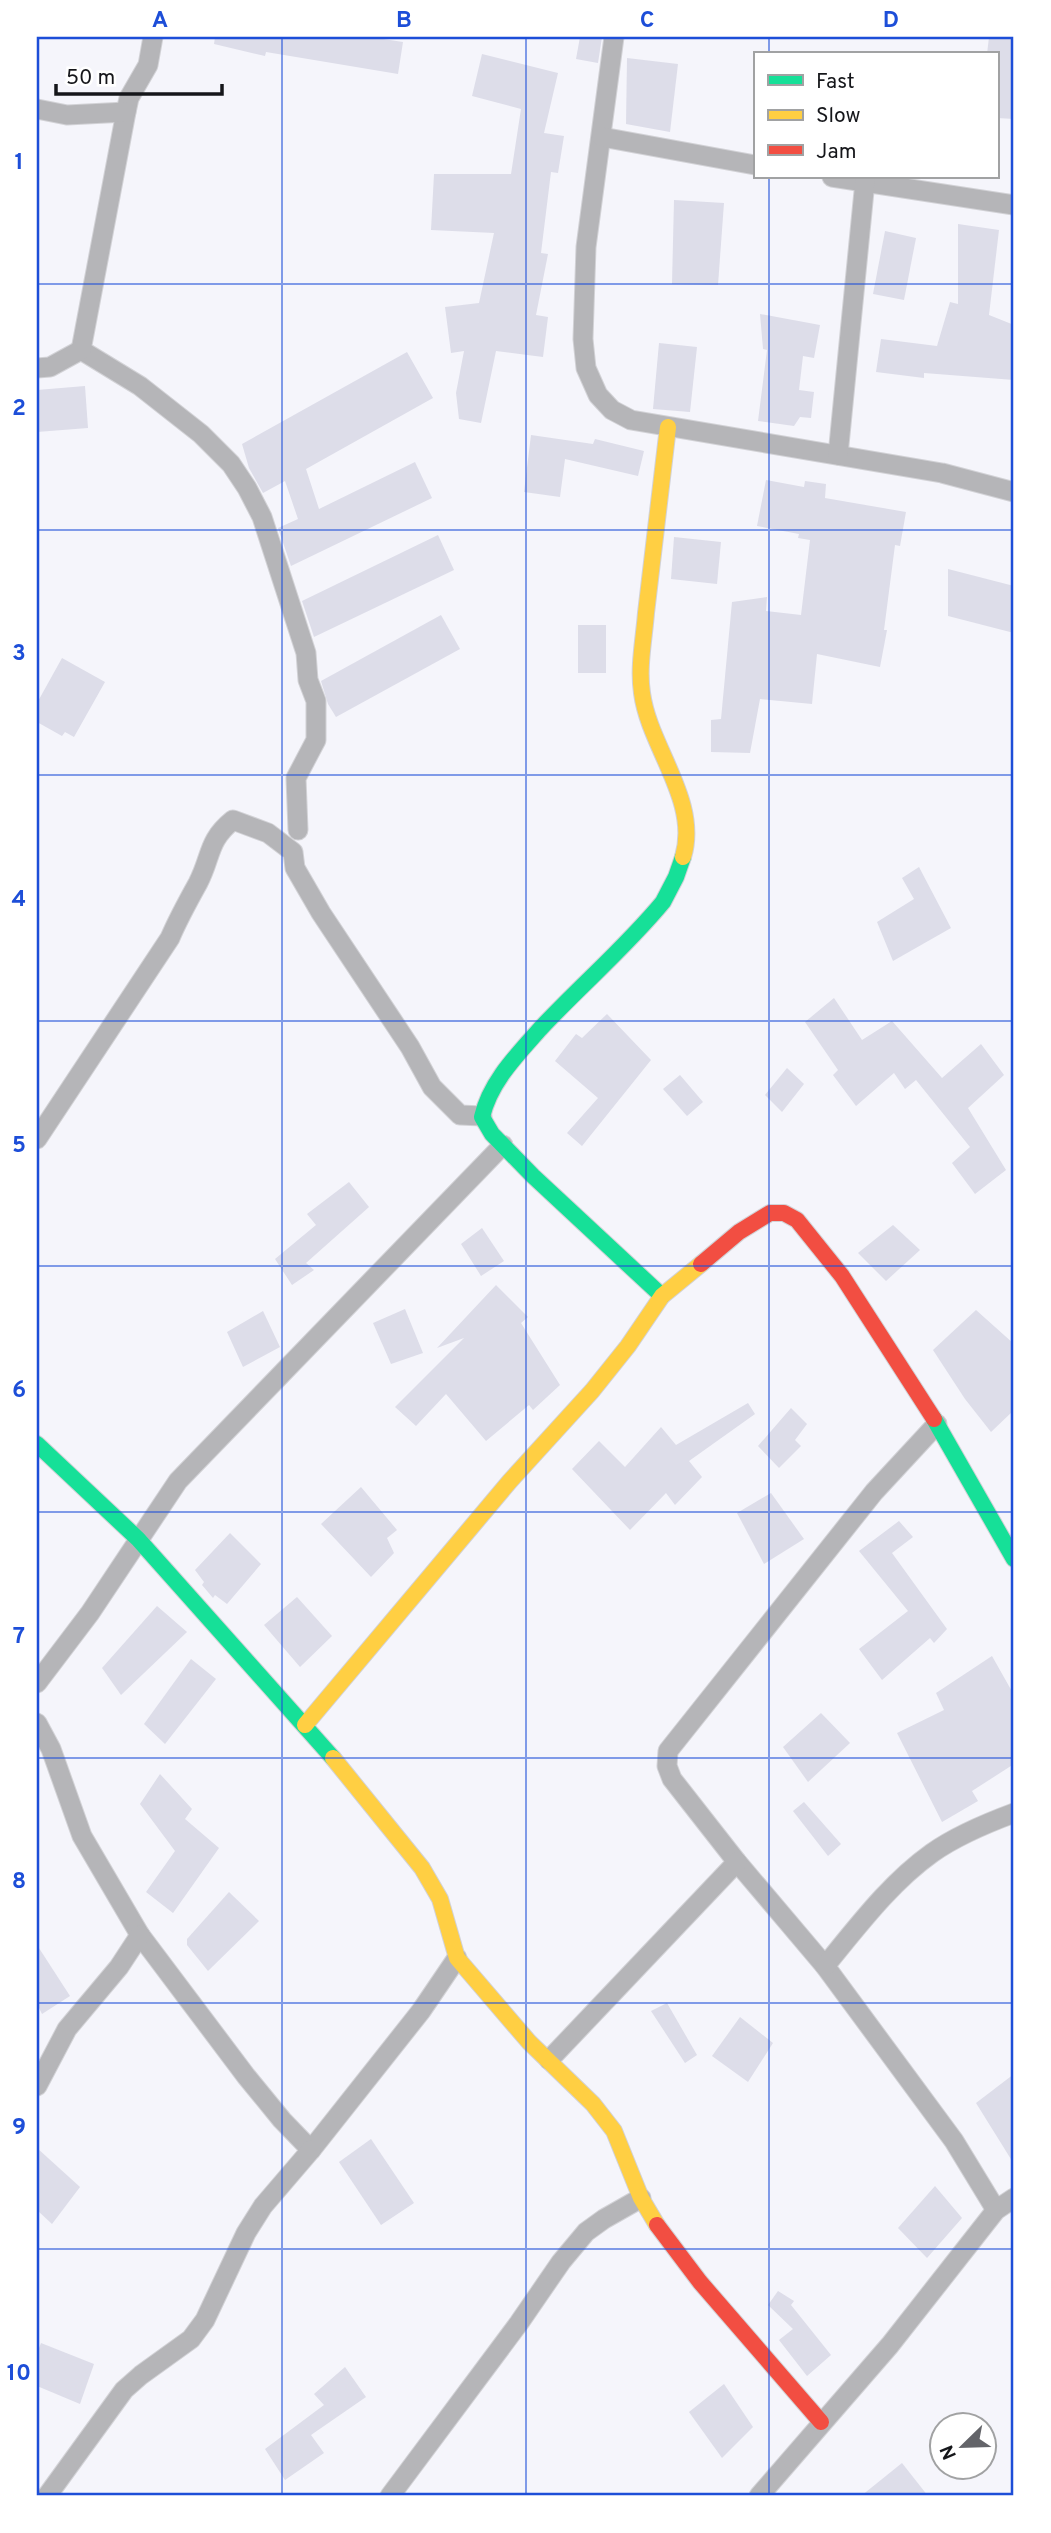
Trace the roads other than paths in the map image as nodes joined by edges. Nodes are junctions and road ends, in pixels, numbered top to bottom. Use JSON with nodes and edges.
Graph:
{"nodes":[{"id":1,"x":153,"y":37,"type":"edge"},
{"id":2,"x":614,"y":37,"type":"edge"},
{"id":3,"x":37,"y":109,"type":"edge"},
{"id":4,"x":125,"y":112,"type":"junction"},
{"id":5,"x":602,"y":137,"type":"junction"},
{"id":6,"x":754,"y":165,"type":"edge"},
{"id":7,"x":840,"y":178,"type":"edge"},
{"id":8,"x":865,"y":181,"type":"junction"},
{"id":9,"x":1014,"y":205,"type":"edge"},
{"id":10,"x":81,"y":350,"type":"junction"},
{"id":11,"x":37,"y":368,"type":"edge"},
{"id":12,"x":668,"y":427,"type":"junction"},
{"id":13,"x":838,"y":455,"type":"junction"},
{"id":14,"x":1014,"y":492,"type":"edge"},
{"id":15,"x":299,"y":830,"type":"dead end"},
{"id":16,"x":482,"y":1116,"type":"junction"},
{"id":17,"x":37,"y":1139,"type":"edge"},
{"id":18,"x":503,"y":1145,"type":"junction"},
{"id":19,"x":662,"y":1296,"type":"junction"},
{"id":20,"x":937,"y":1424,"type":"junction"},
{"id":21,"x":37,"y":1444,"type":"edge"},
{"id":22,"x":138,"y":1539,"type":"junction"},
{"id":23,"x":1014,"y":1559,"type":"edge"},
{"id":24,"x":37,"y":1683,"type":"edge"},
{"id":25,"x":37,"y":1723,"type":"edge"},
{"id":26,"x":305,"y":1725,"type":"junction"},
{"id":27,"x":1014,"y":1813,"type":"edge"},
{"id":28,"x":737,"y":1862,"type":"junction"},
{"id":29,"x":140,"y":1936,"type":"junction"},
{"id":30,"x":457,"y":1958,"type":"junction"},
{"id":31,"x":825,"y":1966,"type":"junction"},
{"id":32,"x":549,"y":2060,"type":"junction"},
{"id":33,"x":37,"y":2086,"type":"edge"},
{"id":34,"x":311,"y":2150,"type":"junction"},
{"id":35,"x":641,"y":2198,"type":"junction"},
{"id":36,"x":1014,"y":2198,"type":"edge"},
{"id":37,"x":996,"y":2210,"type":"junction"},
{"id":38,"x":821,"y":2422,"type":"junction"},
{"id":39,"x":47,"y":2496,"type":"edge"},
{"id":40,"x":390,"y":2496,"type":"edge"},
{"id":41,"x":759,"y":2496,"type":"edge"}],
"edges":[{"from":1,"to":4,"type":"street"},
{"from":2,"to":5,"type":"street"},
{"from":3,"to":4,"type":"street"},
{"from":4,"to":10,"type":"street"},
{"from":5,"to":6,"type":"street"},
{"from":5,"to":12,"type":"street"},
{"from":7,"to":8,"type":"street"},
{"from":8,"to":9,"type":"street"},
{"from":8,"to":13,"type":"street"},
{"from":10,"to":11,"type":"street"},
{"from":10,"to":15,"type":"street"},
{"from":12,"to":13,"type":"street"},
{"from":12,"to":16,"type":"street"},
{"from":13,"to":14,"type":"street"},
{"from":16,"to":17,"type":"street"},
{"from":16,"to":18,"type":"street"},
{"from":18,"to":19,"type":"street"},
{"from":18,"to":22,"type":"street"},
{"from":19,"to":20,"type":"street"},
{"from":19,"to":26,"type":"street"},
{"from":20,"to":23,"type":"street"},
{"from":20,"to":28,"type":"street"},
{"from":21,"to":22,"type":"street"},
{"from":22,"to":24,"type":"street"},
{"from":22,"to":26,"type":"street"},
{"from":25,"to":29,"type":"street"},
{"from":26,"to":30,"type":"street"},
{"from":27,"to":31,"type":"street"},
{"from":28,"to":31,"type":"street"},
{"from":28,"to":32,"type":"street"},
{"from":29,"to":33,"type":"street"},
{"from":29,"to":34,"type":"street"},
{"from":30,"to":32,"type":"street"},
{"from":30,"to":34,"type":"street"},
{"from":31,"to":37,"type":"street"},
{"from":32,"to":35,"type":"street"},
{"from":34,"to":39,"type":"street"},
{"from":35,"to":38,"type":"street"},
{"from":35,"to":40,"type":"street"},
{"from":36,"to":37,"type":"street"},
{"from":37,"to":38,"type":"street"},
{"from":38,"to":41,"type":"street"}]}
